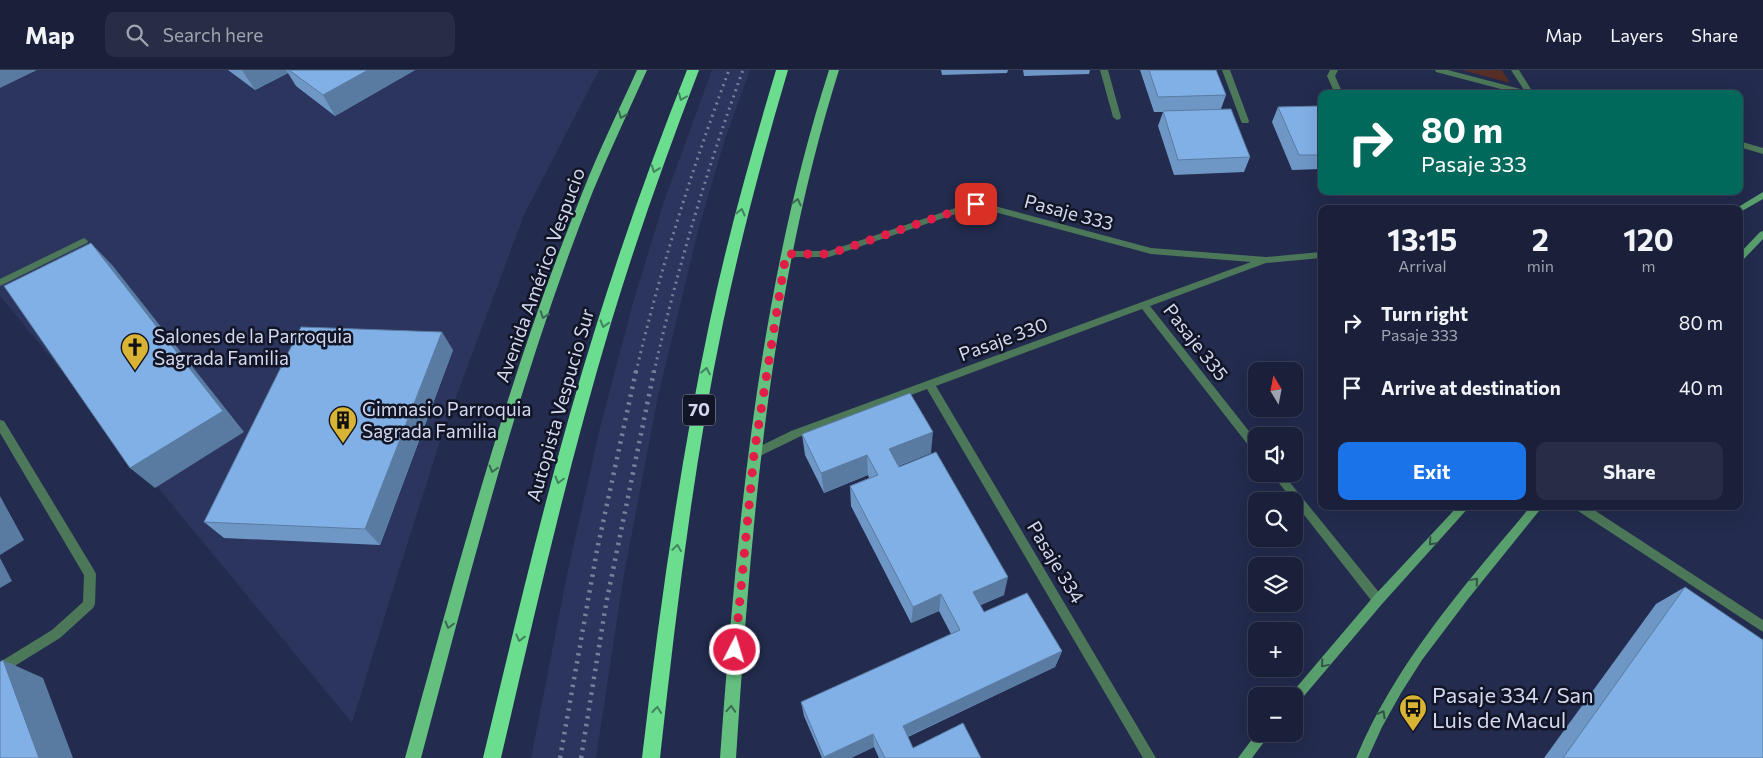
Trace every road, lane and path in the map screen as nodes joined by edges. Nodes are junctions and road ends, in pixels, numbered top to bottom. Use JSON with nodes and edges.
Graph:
{"nodes":[{"id":1,"x":642,"y":70,"type":"edge"},
{"id":2,"x":693,"y":70,"type":"edge"},
{"id":3,"x":782,"y":70,"type":"edge"},
{"id":4,"x":834,"y":70,"type":"edge"},
{"id":5,"x":1104,"y":70,"type":"edge"},
{"id":6,"x":1226,"y":70,"type":"edge"},
{"id":7,"x":1334,"y":70,"type":"edge"},
{"id":8,"x":1440,"y":70,"type":"edge"},
{"id":9,"x":1515,"y":70,"type":"edge"},
{"id":10,"x":1337,"y":90,"type":"edge"},
{"id":11,"x":1515,"y":90,"type":"edge"},
{"id":12,"x":1528,"y":90,"type":"edge"},
{"id":13,"x":1117,"y":117,"type":"dead end"},
{"id":14,"x":1245,"y":121,"type":"dead end"},
{"id":15,"x":1743,"y":145,"type":"edge"},
{"id":16,"x":1763,"y":150,"type":"edge"},
{"id":17,"x":1763,"y":195,"type":"edge"},
{"id":18,"x":1743,"y":207,"type":"edge"},
{"id":19,"x":1763,"y":234,"type":"edge"},
{"id":20,"x":84,"y":240,"type":"dead end"},
{"id":21,"x":786,"y":254,"type":"junction"},
{"id":22,"x":1318,"y":255,"type":"edge"},
{"id":23,"x":1743,"y":255,"type":"edge"},
{"id":24,"x":1266,"y":260,"type":"junction"},
{"id":25,"x":0,"y":283,"type":"edge"},
{"id":26,"x":1144,"y":305,"type":"junction"},
{"id":27,"x":930,"y":384,"type":"junction"},
{"id":28,"x":0,"y":424,"type":"edge"},
{"id":29,"x":1248,"y":437,"type":"edge"},
{"id":30,"x":754,"y":454,"type":"junction"},
{"id":31,"x":1284,"y":482,"type":"edge"},
{"id":32,"x":1461,"y":510,"type":"edge"},
{"id":33,"x":1535,"y":510,"type":"edge"},
{"id":34,"x":1585,"y":510,"type":"edge"},
{"id":35,"x":1378,"y":600,"type":"junction"},
{"id":36,"x":1763,"y":627,"type":"edge"},
{"id":37,"x":0,"y":669,"type":"edge"},
{"id":38,"x":1303,"y":688,"type":"edge"},
{"id":39,"x":1257,"y":742,"type":"edge"},
{"id":40,"x":413,"y":758,"type":"edge"},
{"id":41,"x":492,"y":758,"type":"edge"},
{"id":42,"x":651,"y":758,"type":"edge"},
{"id":43,"x":728,"y":758,"type":"edge"},
{"id":44,"x":1150,"y":758,"type":"edge"},
{"id":45,"x":1244,"y":758,"type":"edge"},
{"id":46,"x":1362,"y":758,"type":"edge"}],
"edges":[{"from":1,"to":40,"type":"main road","name":"Avenida Américo Vespucio","one_way":true},
{"from":2,"to":41,"type":"highway","name":"Autopista Vespucio Sur","one_way":true},
{"from":42,"to":3,"type":"highway","number":"70","one_way":true},
{"from":21,"to":4,"type":"main road","one_way":true},
{"from":5,"to":13,"type":"street"},
{"from":6,"to":14,"type":"street"},
{"from":7,"to":10,"type":"street"},
{"from":8,"to":11,"type":"street"},
{"from":9,"to":12,"type":"street"},
{"from":15,"to":16,"type":"street"},
{"from":17,"to":18,"type":"street"},
{"from":19,"to":23,"type":"street"},
{"from":20,"to":25,"type":"street"},
{"from":21,"to":24,"type":"street","name":"Pasaje 333"},
{"from":21,"to":30,"type":"main road"},
{"from":22,"to":24,"type":"street","name":"Pasaje 333"},
{"from":24,"to":26,"type":"street","name":"Pasaje 330"},
{"from":26,"to":27,"type":"street","name":"Pasaje 330"},
{"from":26,"to":29,"type":"street","name":"Pasaje 335"},
{"from":27,"to":30,"type":"street","name":"Pasaje 330"},
{"from":27,"to":44,"type":"street","name":"Pasaje 334"},
{"from":28,"to":37,"type":"street"},
{"from":43,"to":30,"type":"main road","one_way":true},
{"from":31,"to":35,"type":"street"},
{"from":32,"to":35,"type":"street","one_way":true},
{"from":46,"to":33,"type":"street","one_way":true},
{"from":34,"to":36,"type":"street"},
{"from":35,"to":38,"type":"street","one_way":true},
{"from":39,"to":45,"type":"street"}]}
